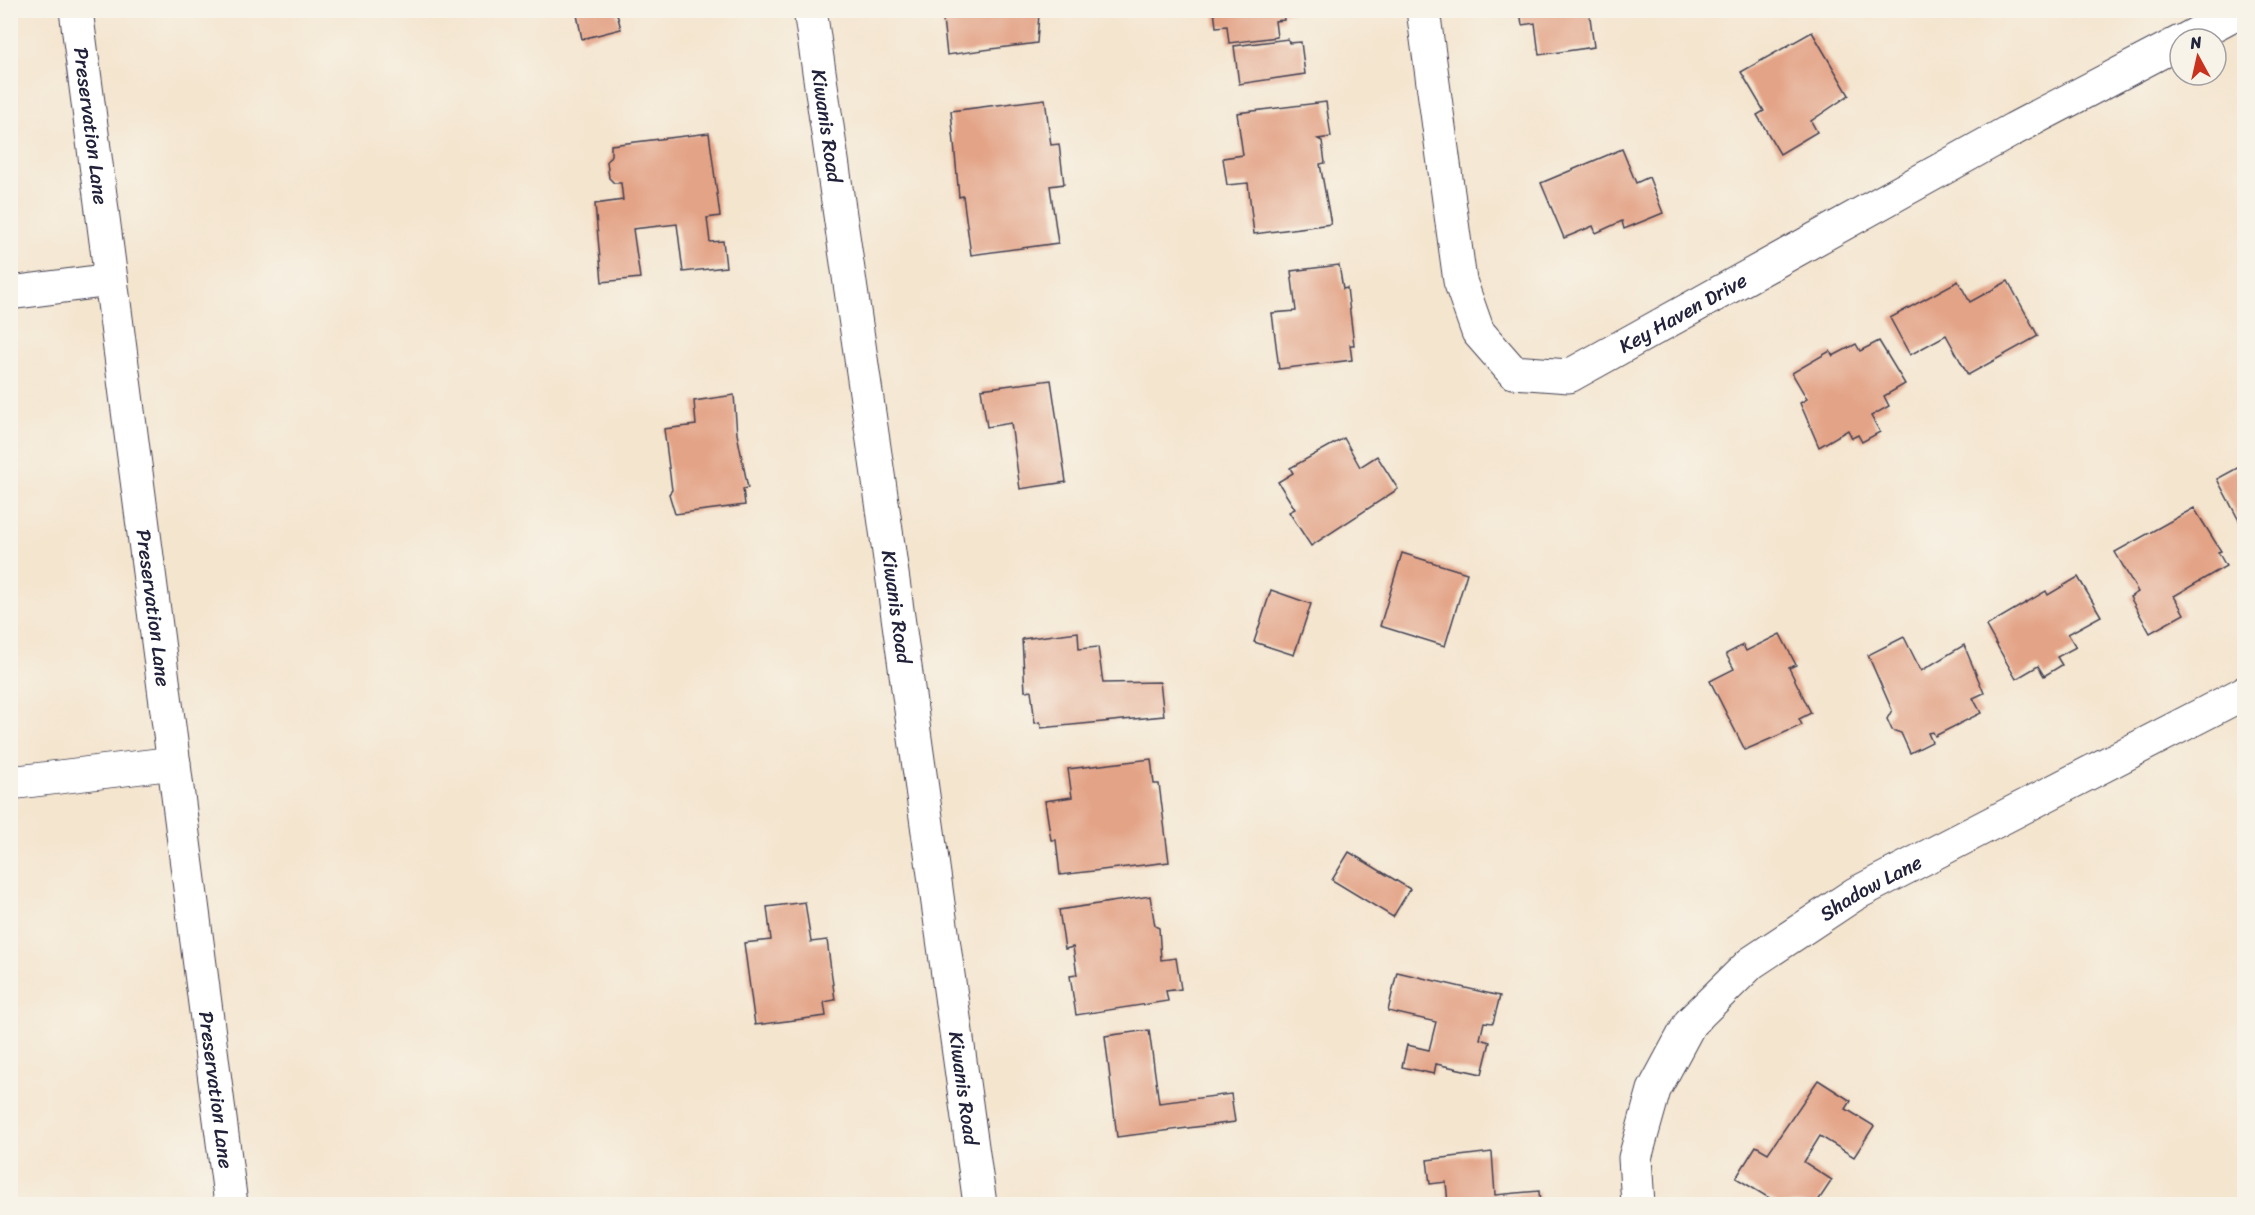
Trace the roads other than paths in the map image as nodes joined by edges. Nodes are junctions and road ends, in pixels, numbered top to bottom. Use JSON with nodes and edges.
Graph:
{"nodes":[{"id":1,"x":76,"y":10,"type":"edge"},
{"id":2,"x":810,"y":10,"type":"edge"},
{"id":3,"x":1423,"y":10,"type":"edge"},
{"id":4,"x":2241,"y":10,"type":"edge"},
{"id":5,"x":2209,"y":27,"type":"edge"},
{"id":6,"x":2168,"y":48,"type":"edge"},
{"id":7,"x":111,"y":280,"type":"junction"},
{"id":8,"x":10,"y":293,"type":"edge"},
{"id":9,"x":2244,"y":693,"type":"edge"},
{"id":10,"x":174,"y":763,"type":"junction"},
{"id":11,"x":10,"y":783,"type":"edge"},
{"id":12,"x":231,"y":1204,"type":"edge"},
{"id":13,"x":980,"y":1204,"type":"edge"},
{"id":14,"x":1638,"y":1204,"type":"edge"}],
"edges":[{"from":1,"to":7,"type":"street","name":"Preservation Lane"},
{"from":2,"to":13,"type":"street","name":"Kiwanis Road"},
{"from":3,"to":6,"type":"street","name":"Key Haven Drive"},
{"from":4,"to":5,"type":"street"},
{"from":7,"to":8,"type":"street"},
{"from":7,"to":10,"type":"street","name":"Preservation Lane"},
{"from":9,"to":14,"type":"street","name":"Shadow Lane"},
{"from":10,"to":11,"type":"street"},
{"from":10,"to":12,"type":"street","name":"Preservation Lane"}]}
